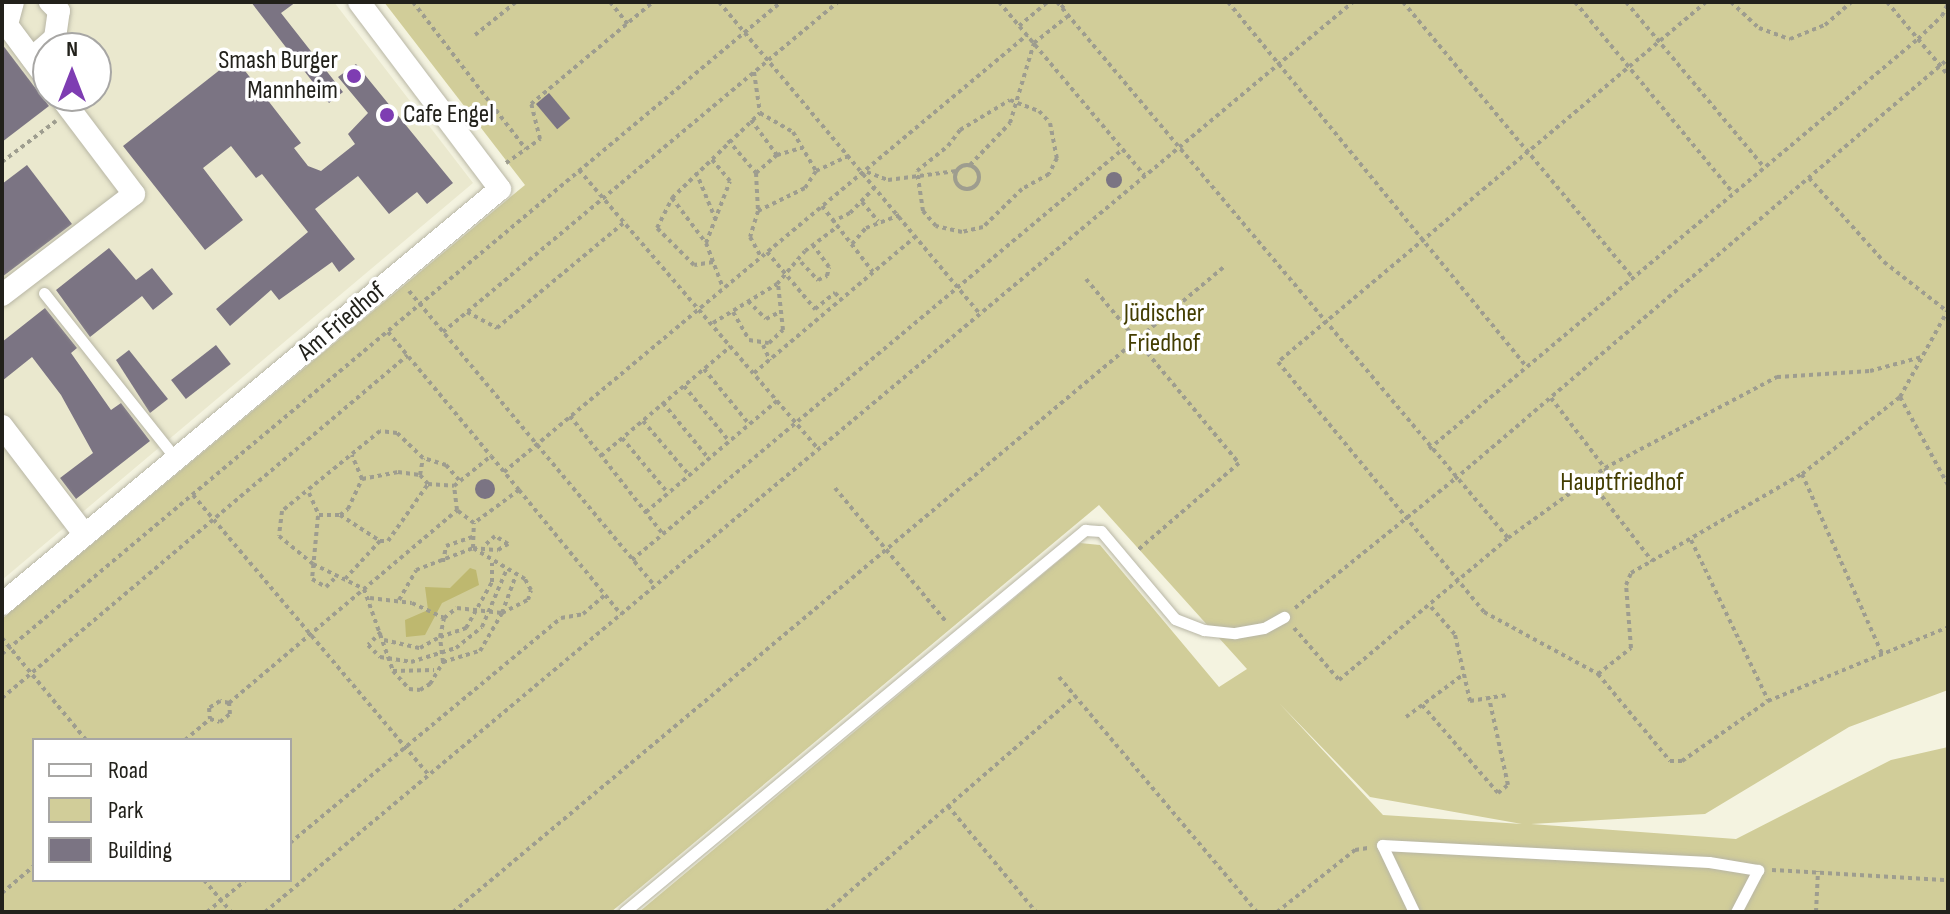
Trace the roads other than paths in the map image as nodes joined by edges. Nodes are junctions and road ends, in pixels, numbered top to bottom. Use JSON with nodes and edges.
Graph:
{"nodes":[{"id":1,"x":50,"y":2,"type":"edge"},
{"id":2,"x":359,"y":2,"type":"edge"},
{"id":3,"x":8,"y":5,"type":"edge"},
{"id":4,"x":56,"y":32,"type":"edge"},
{"id":5,"x":32,"y":58,"type":"edge"},
{"id":6,"x":73,"y":112,"type":"edge"},
{"id":7,"x":44,"y":293,"type":"dead end"},
{"id":8,"x":2,"y":295,"type":"edge"},
{"id":9,"x":2,"y":426,"type":"edge"},
{"id":10,"x":176,"y":459,"type":"junction"},
{"id":11,"x":85,"y":535,"type":"junction"},
{"id":12,"x":2,"y":604,"type":"edge"},
{"id":13,"x":1284,"y":617,"type":"road end"},
{"id":14,"x":624,"y":912,"type":"edge"},
{"id":15,"x":1414,"y":912,"type":"edge"},
{"id":16,"x":1736,"y":912,"type":"edge"}],
"edges":[{"from":1,"to":4,"type":"street"},
{"from":2,"to":10,"type":"street","name":"Am Friedhof"},
{"from":3,"to":5,"type":"street"},
{"from":6,"to":8,"type":"street"},
{"from":7,"to":10,"type":"lane"},
{"from":9,"to":11,"type":"street"},
{"from":10,"to":11,"type":"street","name":"Am Friedhof"},
{"from":11,"to":12,"type":"street","name":"Am Friedhof"},
{"from":13,"to":14,"type":"lane"},
{"from":15,"to":16,"type":"lane"}]}
